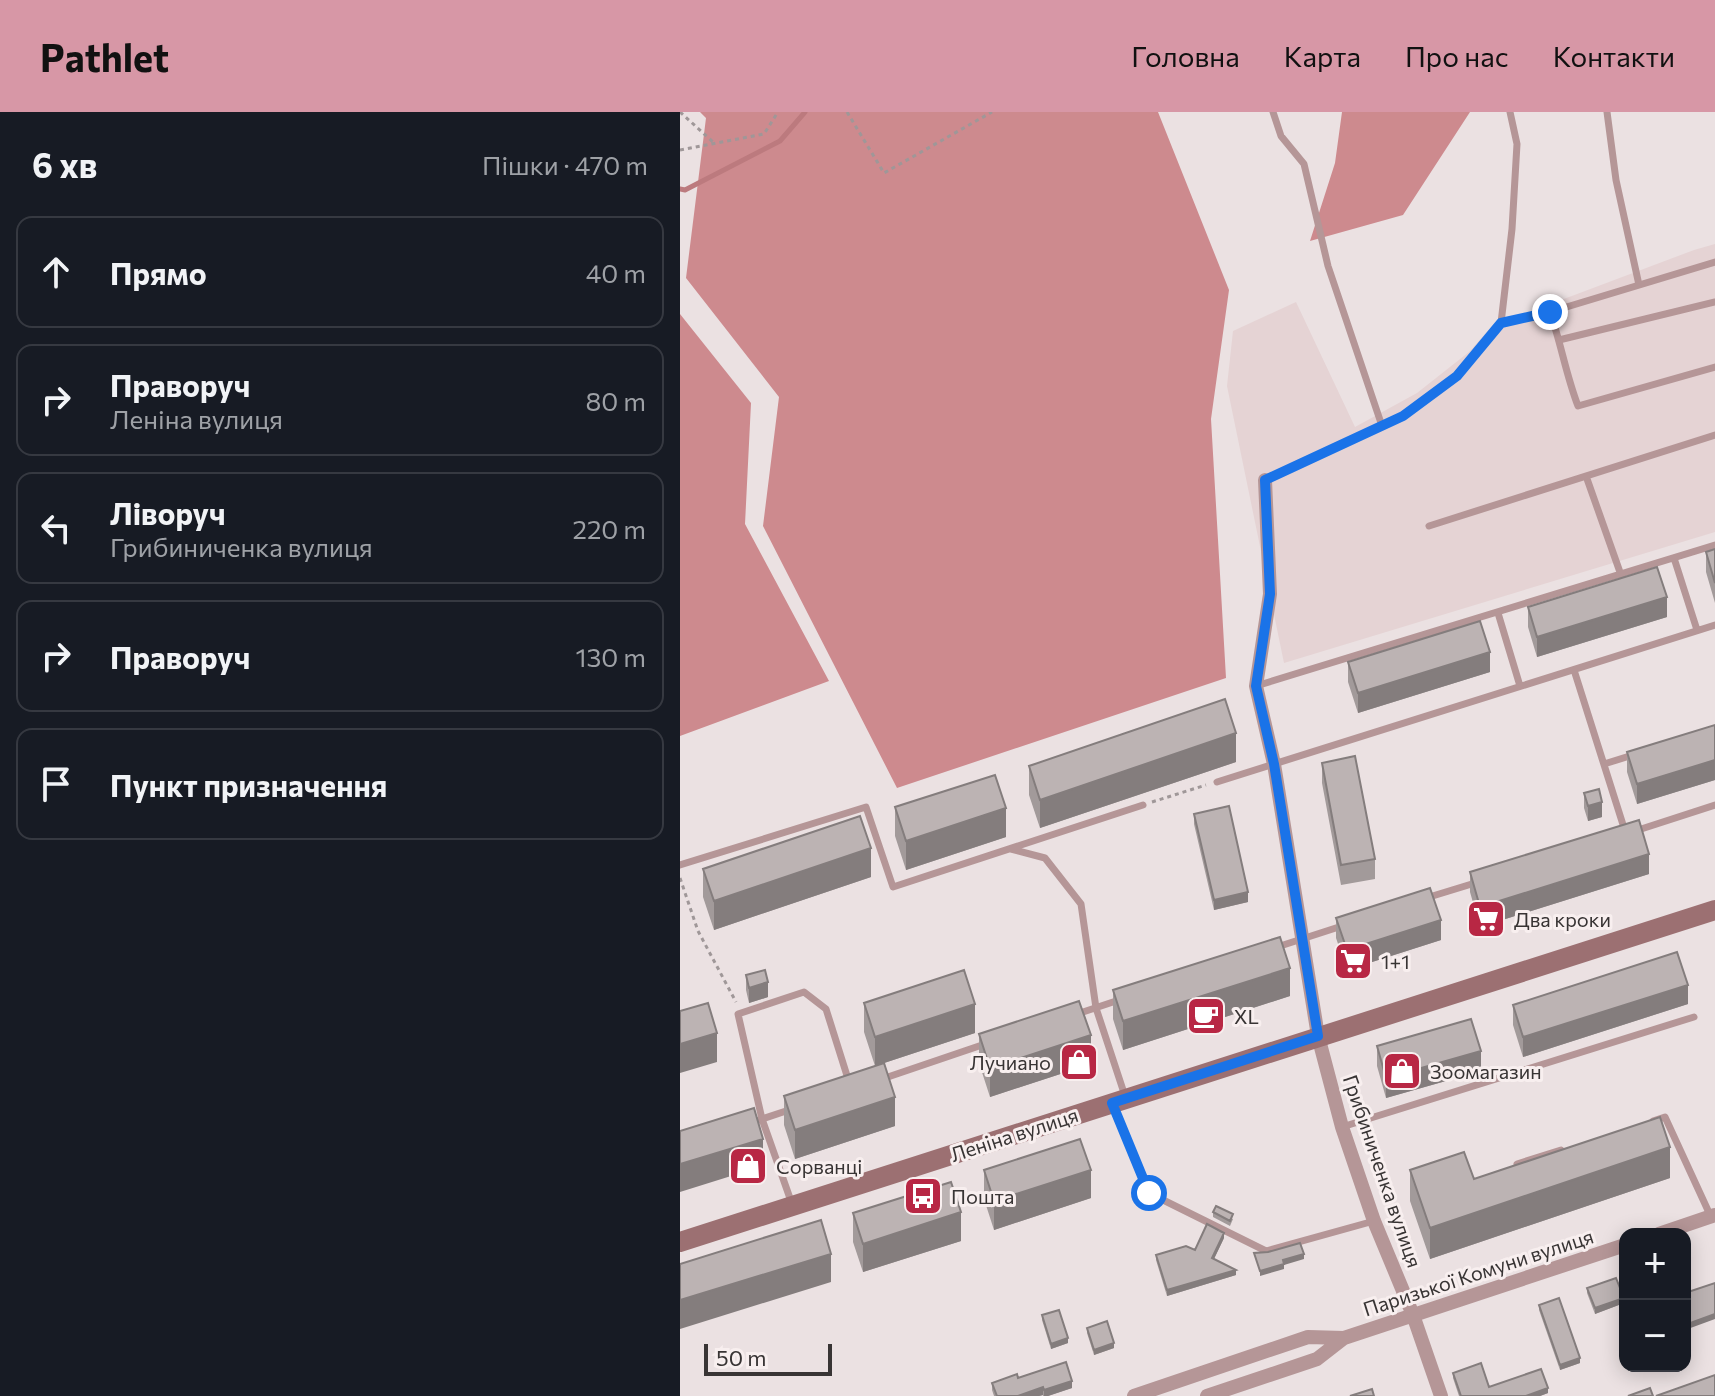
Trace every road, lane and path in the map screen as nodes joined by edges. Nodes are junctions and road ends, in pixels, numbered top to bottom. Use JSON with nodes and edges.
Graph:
{"nodes":[{"id":1,"x":680,"y":112,"type":"edge"},
{"id":2,"x":778,"y":112,"type":"edge"},
{"id":3,"x":847,"y":112,"type":"edge"},
{"id":4,"x":992,"y":112,"type":"edge"},
{"id":5,"x":1273,"y":112,"type":"edge"},
{"id":6,"x":1510,"y":112,"type":"edge"},
{"id":7,"x":1607,"y":112,"type":"edge"},
{"id":8,"x":713,"y":143,"type":"junction"},
{"id":9,"x":680,"y":150,"type":"edge"},
{"id":10,"x":1715,"y":262,"type":"edge"},
{"id":11,"x":1639,"y":285,"type":"junction"},
{"id":12,"x":1715,"y":302,"type":"edge"},
{"id":13,"x":1550,"y":312,"type":"junction"},
{"id":14,"x":1501,"y":323,"type":"junction"},
{"id":15,"x":1559,"y":340,"type":"junction"},
{"id":16,"x":1715,"y":367,"type":"edge"},
{"id":17,"x":1382,"y":426,"type":"junction"},
{"id":18,"x":1715,"y":435,"type":"edge"},
{"id":19,"x":1586,"y":476,"type":"junction"},
{"id":20,"x":1265,"y":480,"type":"joint"},
{"id":21,"x":1429,"y":526,"type":"dead end"},
{"id":22,"x":1715,"y":545,"type":"edge"},
{"id":23,"x":1674,"y":558,"type":"junction"},
{"id":24,"x":1621,"y":575,"type":"junction"},
{"id":25,"x":1498,"y":613,"type":"junction"},
{"id":26,"x":1715,"y":625,"type":"edge"},
{"id":27,"x":1697,"y":630,"type":"junction"},
{"id":28,"x":1574,"y":670,"type":"junction"},
{"id":29,"x":1256,"y":686,"type":"junction"},
{"id":30,"x":1520,"y":686,"type":"junction"},
{"id":31,"x":1645,"y":751,"type":"edge"},
{"id":32,"x":1274,"y":764,"type":"junction"},
{"id":33,"x":1604,"y":764,"type":"junction"},
{"id":34,"x":1217,"y":782,"type":"joint"},
{"id":35,"x":1143,"y":805,"type":"joint"},
{"id":36,"x":1715,"y":805,"type":"edge"},
{"id":37,"x":1626,"y":834,"type":"junction"},
{"id":38,"x":1611,"y":839,"type":"edge"},
{"id":39,"x":1011,"y":849,"type":"junction"},
{"id":40,"x":680,"y":865,"type":"edge"},
{"id":41,"x":680,"y":878,"type":"edge"},
{"id":42,"x":1479,"y":881,"type":"edge"},
{"id":43,"x":1420,"y":900,"type":"edge"},
{"id":44,"x":1715,"y":910,"type":"edge"},
{"id":45,"x":1347,"y":924,"type":"edge"},
{"id":46,"x":1302,"y":939,"type":"junction"},
{"id":47,"x":1258,"y":953,"type":"edge"},
{"id":48,"x":1125,"y":998,"type":"edge"},
{"id":49,"x":1096,"y":1008,"type":"junction"},
{"id":50,"x":738,"y":1014,"type":"junction"},
{"id":51,"x":1067,"y":1017,"type":"edge"},
{"id":52,"x":1694,"y":1017,"type":"dead end"},
{"id":53,"x":1318,"y":1036,"type":"junction"},
{"id":54,"x":995,"y":1041,"type":"edge"},
{"id":55,"x":865,"y":1084,"type":"edge"},
{"id":56,"x":851,"y":1089,"type":"edge"},
{"id":57,"x":1119,"y":1100,"type":"junction"},
{"id":58,"x":807,"y":1104,"type":"edge"},
{"id":59,"x":762,"y":1119,"type":"junction"},
{"id":60,"x":1650,"y":1122,"type":"edge"},
{"id":61,"x":1342,"y":1127,"type":"junction"},
{"id":62,"x":735,"y":1128,"type":"edge"},
{"id":63,"x":1576,"y":1145,"type":"edge"},
{"id":64,"x":1517,"y":1164,"type":"edge"},
{"id":65,"x":793,"y":1206,"type":"junction"},
{"id":66,"x":1713,"y":1216,"type":"edge"},
{"id":67,"x":1374,"y":1221,"type":"junction"},
{"id":68,"x":1677,"y":1228,"type":"edge"},
{"id":69,"x":680,"y":1242,"type":"edge"},
{"id":70,"x":1619,"y":1247,"type":"edge"},
{"id":71,"x":1413,"y":1315,"type":"junction"},
{"id":72,"x":1344,"y":1338,"type":"junction"},
{"id":73,"x":1233,"y":1392,"type":"edge"},
{"id":74,"x":1134,"y":1396,"type":"edge"},
{"id":75,"x":1207,"y":1396,"type":"edge"},
{"id":76,"x":1441,"y":1396,"type":"edge"}],
"edges":[{"from":1,"to":8,"type":"path"},
{"from":2,"to":8,"type":"path"},
{"from":3,"to":4,"type":"path"},
{"from":5,"to":17,"type":"lane"},
{"from":6,"to":14,"type":"lane"},
{"from":7,"to":11,"type":"lane"},
{"from":8,"to":9,"type":"path"},
{"from":10,"to":11,"type":"lane"},
{"from":11,"to":13,"type":"lane"},
{"from":12,"to":15,"type":"lane"},
{"from":13,"to":14,"type":"lane"},
{"from":13,"to":15,"type":"lane"},
{"from":14,"to":17,"type":"lane"},
{"from":15,"to":16,"type":"lane"},
{"from":17,"to":20,"type":"lane"},
{"from":18,"to":19,"type":"lane"},
{"from":19,"to":21,"type":"lane"},
{"from":19,"to":24,"type":"lane"},
{"from":20,"to":29,"type":"street","name":"Грибиниченка вулиця"},
{"from":22,"to":23,"type":"lane"},
{"from":23,"to":24,"type":"lane"},
{"from":23,"to":27,"type":"lane"},
{"from":24,"to":25,"type":"lane"},
{"from":25,"to":29,"type":"lane"},
{"from":25,"to":30,"type":"lane"},
{"from":26,"to":27,"type":"lane"},
{"from":27,"to":28,"type":"lane"},
{"from":28,"to":30,"type":"lane"},
{"from":28,"to":33,"type":"lane"},
{"from":29,"to":32,"type":"street","name":"Грибиниченка вулиця"},
{"from":30,"to":32,"type":"lane"},
{"from":31,"to":33,"type":"lane"},
{"from":32,"to":34,"type":"lane"},
{"from":32,"to":46,"type":"street","name":"Грибиниченка вулиця"},
{"from":33,"to":37,"type":"lane"},
{"from":34,"to":35,"type":"path"},
{"from":35,"to":39,"type":"lane"},
{"from":36,"to":37,"type":"lane"},
{"from":37,"to":38,"type":"lane"},
{"from":39,"to":40,"type":"lane"},
{"from":39,"to":49,"type":"lane"},
{"from":41,"to":50,"type":"path"},
{"from":42,"to":43,"type":"lane"},
{"from":44,"to":53,"type":"main road","name":"Леніна вулиця"},
{"from":45,"to":46,"type":"lane"},
{"from":46,"to":47,"type":"lane"},
{"from":46,"to":53,"type":"street","name":"Грибиниченка вулиця"},
{"from":48,"to":49,"type":"lane"},
{"from":49,"to":51,"type":"lane"},
{"from":49,"to":57,"type":"lane"},
{"from":50,"to":56,"type":"lane"},
{"from":50,"to":59,"type":"lane"},
{"from":52,"to":61,"type":"lane"},
{"from":53,"to":57,"type":"main road","name":"Леніна вулиця"},
{"from":53,"to":61,"type":"street","name":"Грибиниченка вулиця"},
{"from":54,"to":55,"type":"lane"},
{"from":57,"to":65,"type":"main road","name":"Леніна вулиця"},
{"from":57,"to":67,"type":"lane"},
{"from":58,"to":59,"type":"lane"},
{"from":59,"to":62,"type":"lane"},
{"from":59,"to":65,"type":"lane"},
{"from":60,"to":66,"type":"lane"},
{"from":61,"to":67,"type":"street","name":"Грибиниченка вулиця"},
{"from":63,"to":64,"type":"lane"},
{"from":65,"to":69,"type":"main road","name":"Леніна вулиця"},
{"from":66,"to":68,"type":"street"},
{"from":67,"to":71,"type":"street","name":"Грибиниченка вулиця"},
{"from":70,"to":71,"type":"street","name":"Паризької Комуни вулиця"},
{"from":71,"to":72,"type":"street","name":"Паризької Комуни вулиця"},
{"from":71,"to":76,"type":"street","name":"Грибиниченка вулиця"},
{"from":72,"to":73,"type":"street","name":"Паризької Комуни вулиця"},
{"from":72,"to":74,"type":"street","name":"Паризької Комуни вулиця"},
{"from":73,"to":75,"type":"street","name":"Паризької Комуни вулиця"}]}
